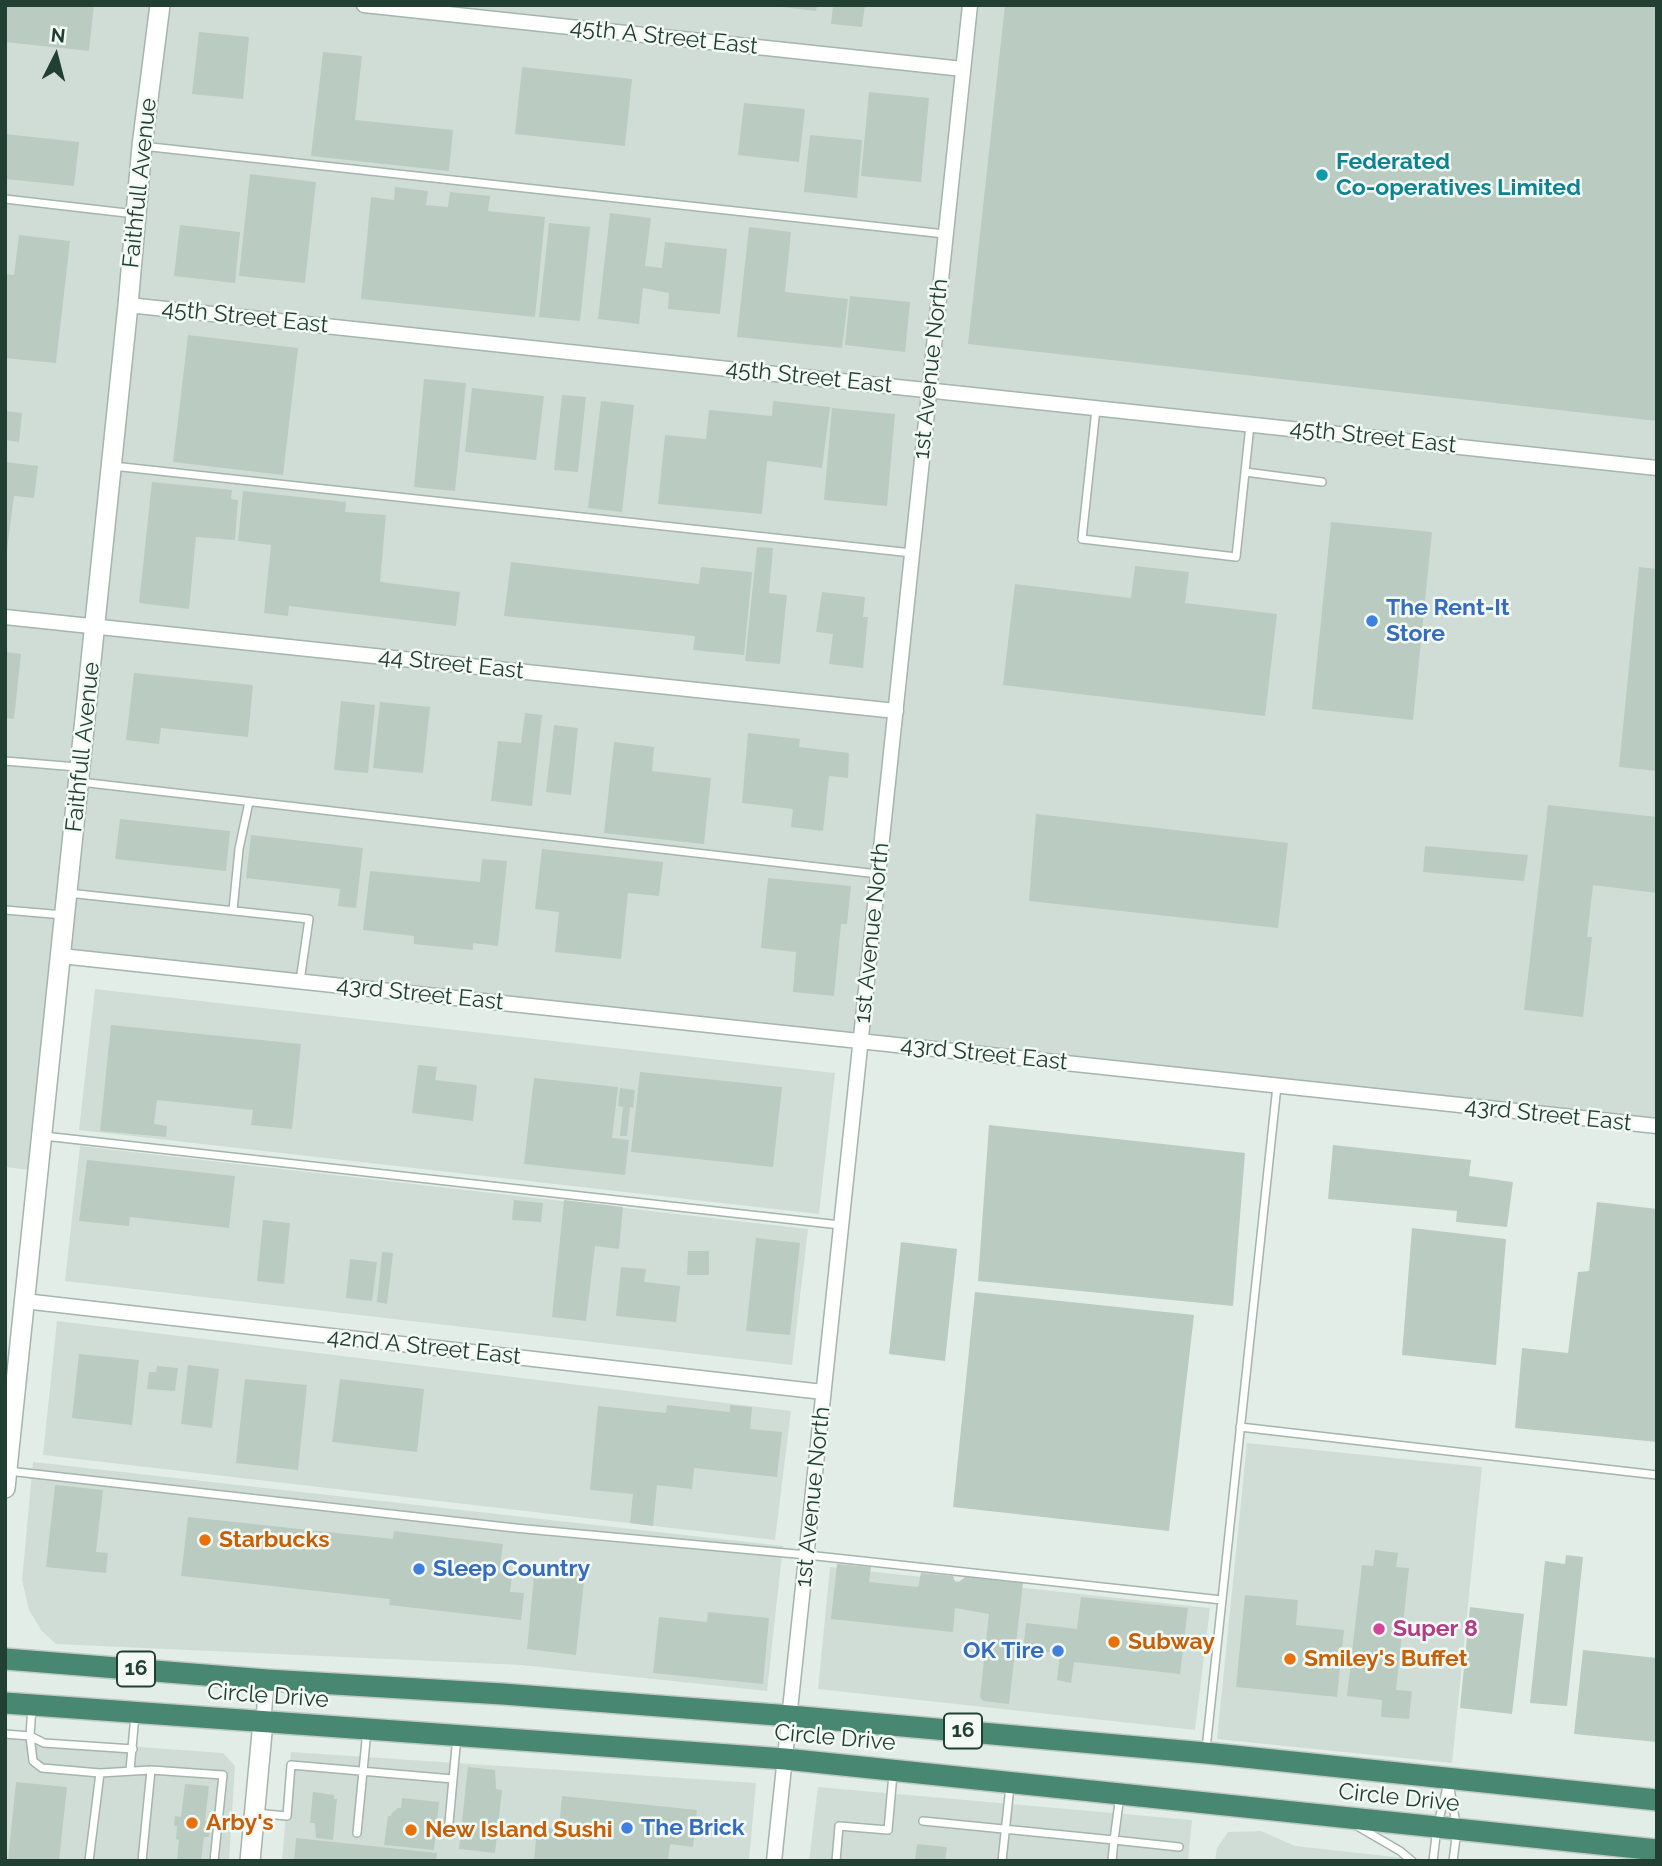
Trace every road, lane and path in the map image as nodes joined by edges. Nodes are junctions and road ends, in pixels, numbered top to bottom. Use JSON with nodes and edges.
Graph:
{"nodes":[{"id":1,"x":159,"y":5,"type":"edge"},
{"id":2,"x":364,"y":5,"type":"edge"},
{"id":3,"x":970,"y":5,"type":"edge"},
{"id":4,"x":963,"y":69,"type":"junction"},
{"id":5,"x":142,"y":146,"type":"junction"},
{"id":6,"x":5,"y":199,"type":"edge"},
{"id":7,"x":136,"y":214,"type":"junction"},
{"id":8,"x":945,"y":234,"type":"junction"},
{"id":9,"x":128,"y":305,"type":"junction"},
{"id":10,"x":929,"y":390,"type":"junction"},
{"id":11,"x":1096,"y":408,"type":"junction"},
{"id":12,"x":1250,"y":424,"type":"junction"},
{"id":13,"x":112,"y":466,"type":"junction"},
{"id":14,"x":1657,"y":467,"type":"edge"},
{"id":15,"x":1245,"y":472,"type":"junction"},
{"id":16,"x":1322,"y":482,"type":"dead end"},
{"id":17,"x":912,"y":553,"type":"junction"},
{"id":18,"x":5,"y":617,"type":"edge"},
{"id":19,"x":95,"y":626,"type":"junction"},
{"id":20,"x":896,"y":711,"type":"junction"},
{"id":21,"x":5,"y":761,"type":"edge"},
{"id":22,"x":80,"y":775,"type":"junction"},
{"id":23,"x":249,"y":802,"type":"junction"},
{"id":24,"x":879,"y":874,"type":"junction"},
{"id":25,"x":68,"y":892,"type":"junction"},
{"id":26,"x":5,"y":910,"type":"edge"},
{"id":27,"x":233,"y":911,"type":"junction"},
{"id":28,"x":65,"y":915,"type":"junction"},
{"id":29,"x":61,"y":956,"type":"junction"},
{"id":30,"x":300,"y":981,"type":"junction"},
{"id":31,"x":860,"y":1041,"type":"junction"},
{"id":32,"x":1277,"y":1086,"type":"junction"},
{"id":33,"x":1657,"y":1126,"type":"edge"},
{"id":34,"x":42,"y":1136,"type":"junction"},
{"id":35,"x":840,"y":1225,"type":"junction"},
{"id":36,"x":24,"y":1301,"type":"junction"},
{"id":37,"x":823,"y":1392,"type":"junction"},
{"id":38,"x":1240,"y":1427,"type":"junction"},
{"id":39,"x":1657,"y":1475,"type":"edge"},
{"id":40,"x":6,"y":1479,"type":"edge"},
{"id":41,"x":807,"y":1555,"type":"junction"},
{"id":42,"x":1222,"y":1600,"type":"junction"},
{"id":43,"x":5,"y":1659,"type":"edge"},
{"id":44,"x":267,"y":1680,"type":"junction"},
{"id":45,"x":5,"y":1703,"type":"edge"},
{"id":46,"x":32,"y":1705,"type":"junction"},
{"id":47,"x":135,"y":1714,"type":"junction"},
{"id":48,"x":790,"y":1716,"type":"junction"},
{"id":49,"x":263,"y":1722,"type":"junction"},
{"id":50,"x":367,"y":1729,"type":"junction"},
{"id":51,"x":5,"y":1734,"type":"edge"},
{"id":52,"x":457,"y":1735,"type":"junction"},
{"id":53,"x":30,"y":1736,"type":"junction"},
{"id":54,"x":133,"y":1749,"type":"junction"},
{"id":55,"x":1206,"y":1753,"type":"junction"},
{"id":56,"x":785,"y":1759,"type":"junction"},
{"id":57,"x":130,"y":1770,"type":"junction"},
{"id":58,"x":151,"y":1770,"type":"junction"},
{"id":59,"x":894,"y":1770,"type":"junction"},
{"id":60,"x":363,"y":1772,"type":"junction"},
{"id":61,"x":100,"y":1773,"type":"junction"},
{"id":62,"x":453,"y":1779,"type":"junction"},
{"id":63,"x":1449,"y":1779,"type":"junction"},
{"id":64,"x":1011,"y":1782,"type":"junction"},
{"id":65,"x":1120,"y":1794,"type":"junction"},
{"id":66,"x":1657,"y":1800,"type":"edge"},
{"id":67,"x":254,"y":1813,"type":"junction"},
{"id":68,"x":1344,"y":1818,"type":"junction"},
{"id":69,"x":923,"y":1821,"type":"dead end"},
{"id":70,"x":1447,"y":1829,"type":"junction"},
{"id":71,"x":1005,"y":1830,"type":"junction"},
{"id":72,"x":357,"y":1833,"type":"dead end"},
{"id":73,"x":448,"y":1834,"type":"dead end"},
{"id":74,"x":1114,"y":1840,"type":"junction"},
{"id":75,"x":1179,"y":1847,"type":"dead end"},
{"id":76,"x":1657,"y":1850,"type":"edge"},
{"id":77,"x":89,"y":1861,"type":"edge"},
{"id":78,"x":142,"y":1861,"type":"edge"},
{"id":79,"x":214,"y":1861,"type":"edge"},
{"id":80,"x":250,"y":1861,"type":"edge"},
{"id":81,"x":774,"y":1861,"type":"edge"},
{"id":82,"x":836,"y":1861,"type":"edge"},
{"id":83,"x":1002,"y":1861,"type":"edge"},
{"id":84,"x":1112,"y":1861,"type":"edge"},
{"id":85,"x":1412,"y":1861,"type":"edge"},
{"id":86,"x":1433,"y":1861,"type":"edge"},
{"id":87,"x":1453,"y":1861,"type":"edge"}],
"edges":[{"from":1,"to":5,"type":"street","name":"Faithfull Avenue"},
{"from":2,"to":4,"type":"street","name":"45th A Street East"},
{"from":3,"to":4,"type":"street","name":"1st Avenue North"},
{"from":4,"to":8,"type":"street","name":"1st Avenue North"},
{"from":5,"to":7,"type":"street","name":"Faithfull Avenue"},
{"from":5,"to":8,"type":"lane"},
{"from":6,"to":7,"type":"lane"},
{"from":7,"to":9,"type":"street","name":"Faithfull Avenue"},
{"from":8,"to":10,"type":"street","name":"1st Avenue North"},
{"from":9,"to":10,"type":"street","name":"45th Street East"},
{"from":9,"to":13,"type":"street","name":"Faithfull Avenue"},
{"from":10,"to":11,"type":"street","name":"45th Street East"},
{"from":10,"to":17,"type":"street","name":"1st Avenue North"},
{"from":11,"to":12,"type":"street","name":"45th Street East"},
{"from":11,"to":15,"type":"lane"},
{"from":12,"to":14,"type":"street","name":"45th Street East"},
{"from":12,"to":15,"type":"lane"},
{"from":13,"to":17,"type":"lane"},
{"from":13,"to":19,"type":"street","name":"Faithfull Avenue"},
{"from":15,"to":16,"type":"lane"},
{"from":17,"to":20,"type":"street","name":"1st Avenue North"},
{"from":18,"to":19,"type":"street","name":"44 Street East"},
{"from":19,"to":20,"type":"street","name":"44 Street East"},
{"from":19,"to":22,"type":"street","name":"Faithfull Avenue"},
{"from":20,"to":24,"type":"street","name":"1st Avenue North"},
{"from":21,"to":22,"type":"lane"},
{"from":22,"to":23,"type":"lane"},
{"from":22,"to":25,"type":"street","name":"Faithfull Avenue"},
{"from":23,"to":24,"type":"lane"},
{"from":23,"to":27,"type":"lane"},
{"from":24,"to":31,"type":"street","name":"1st Avenue North"},
{"from":25,"to":27,"type":"lane"},
{"from":25,"to":28,"type":"street","name":"Faithfull Avenue"},
{"from":26,"to":28,"type":"lane"},
{"from":27,"to":30,"type":"lane"},
{"from":28,"to":29,"type":"street","name":"Faithfull Avenue"},
{"from":29,"to":30,"type":"street","name":"43rd Street East"},
{"from":29,"to":34,"type":"street","name":"Faithfull Avenue"},
{"from":30,"to":31,"type":"street","name":"43rd Street East"},
{"from":31,"to":32,"type":"street","name":"43rd Street East"},
{"from":31,"to":35,"type":"street","name":"1st Avenue North"},
{"from":32,"to":33,"type":"street","name":"43rd Street East"},
{"from":32,"to":38,"type":"lane"},
{"from":34,"to":35,"type":"lane"},
{"from":34,"to":36,"type":"street","name":"Faithfull Avenue"},
{"from":35,"to":37,"type":"street","name":"1st Avenue North"},
{"from":36,"to":37,"type":"street","name":"42nd A Street East"},
{"from":36,"to":40,"type":"street","name":"Faithfull Avenue"},
{"from":37,"to":41,"type":"street","name":"1st Avenue North"},
{"from":38,"to":39,"type":"lane"},
{"from":38,"to":42,"type":"lane"},
{"from":40,"to":41,"type":"lane"},
{"from":41,"to":42,"type":"lane"},
{"from":41,"to":48,"type":"street","name":"1st Avenue North"},
{"from":42,"to":55,"type":"lane"},
{"from":43,"to":44,"type":"highway","name":"Circle Drive","number":"16"},
{"from":44,"to":48,"type":"highway","name":"Circle Drive","number":"16"},
{"from":44,"to":49,"type":"street"},
{"from":45,"to":46,"type":"highway","name":"Circle Drive","number":"16"},
{"from":46,"to":47,"type":"highway","name":"Circle Drive","number":"16"},
{"from":46,"to":53,"type":"lane"},
{"from":47,"to":49,"type":"highway","name":"Circle Drive","number":"16"},
{"from":47,"to":54,"type":"lane"},
{"from":48,"to":55,"type":"highway","name":"Circle Drive","number":"16"},
{"from":48,"to":56,"type":"street","name":"1st Avenue North"},
{"from":49,"to":50,"type":"highway","name":"Circle Drive","number":"16"},
{"from":49,"to":67,"type":"street"},
{"from":50,"to":52,"type":"highway","name":"Circle Drive","number":"16"},
{"from":50,"to":60,"type":"lane"},
{"from":51,"to":53,"type":"lane"},
{"from":52,"to":56,"type":"highway","name":"Circle Drive","number":"16"},
{"from":52,"to":62,"type":"lane"},
{"from":53,"to":54,"type":"lane"},
{"from":53,"to":61,"type":"lane"},
{"from":54,"to":57,"type":"lane"},
{"from":55,"to":63,"type":"highway","name":"Circle Drive","number":"16"},
{"from":56,"to":59,"type":"highway","name":"Circle Drive","number":"16"},
{"from":56,"to":81,"type":"street","name":"1st Avenue North"},
{"from":57,"to":58,"type":"lane"},
{"from":57,"to":61,"type":"lane"},
{"from":58,"to":78,"type":"lane"},
{"from":58,"to":79,"type":"lane"},
{"from":59,"to":64,"type":"highway","name":"Circle Drive","number":"16"},
{"from":59,"to":82,"type":"lane"},
{"from":60,"to":62,"type":"lane"},
{"from":60,"to":67,"type":"lane"},
{"from":60,"to":72,"type":"lane"},
{"from":61,"to":77,"type":"lane"},
{"from":62,"to":73,"type":"lane"},
{"from":63,"to":66,"type":"highway","name":"Circle Drive","number":"16"},
{"from":63,"to":70,"type":"lane"},
{"from":63,"to":70,"type":"lane"},
{"from":64,"to":65,"type":"highway","name":"Circle Drive","number":"16"},
{"from":64,"to":71,"type":"lane"},
{"from":65,"to":68,"type":"highway","name":"Circle Drive","number":"16"},
{"from":65,"to":74,"type":"lane"},
{"from":67,"to":80,"type":"street"},
{"from":68,"to":70,"type":"highway","name":"Circle Drive","number":"16"},
{"from":68,"to":85,"type":"lane"},
{"from":69,"to":71,"type":"lane"},
{"from":70,"to":76,"type":"highway","name":"Circle Drive","number":"16"},
{"from":70,"to":86,"type":"lane"},
{"from":70,"to":87,"type":"lane"},
{"from":71,"to":74,"type":"lane"},
{"from":71,"to":83,"type":"lane"},
{"from":74,"to":75,"type":"lane"},
{"from":74,"to":84,"type":"lane"}]}
